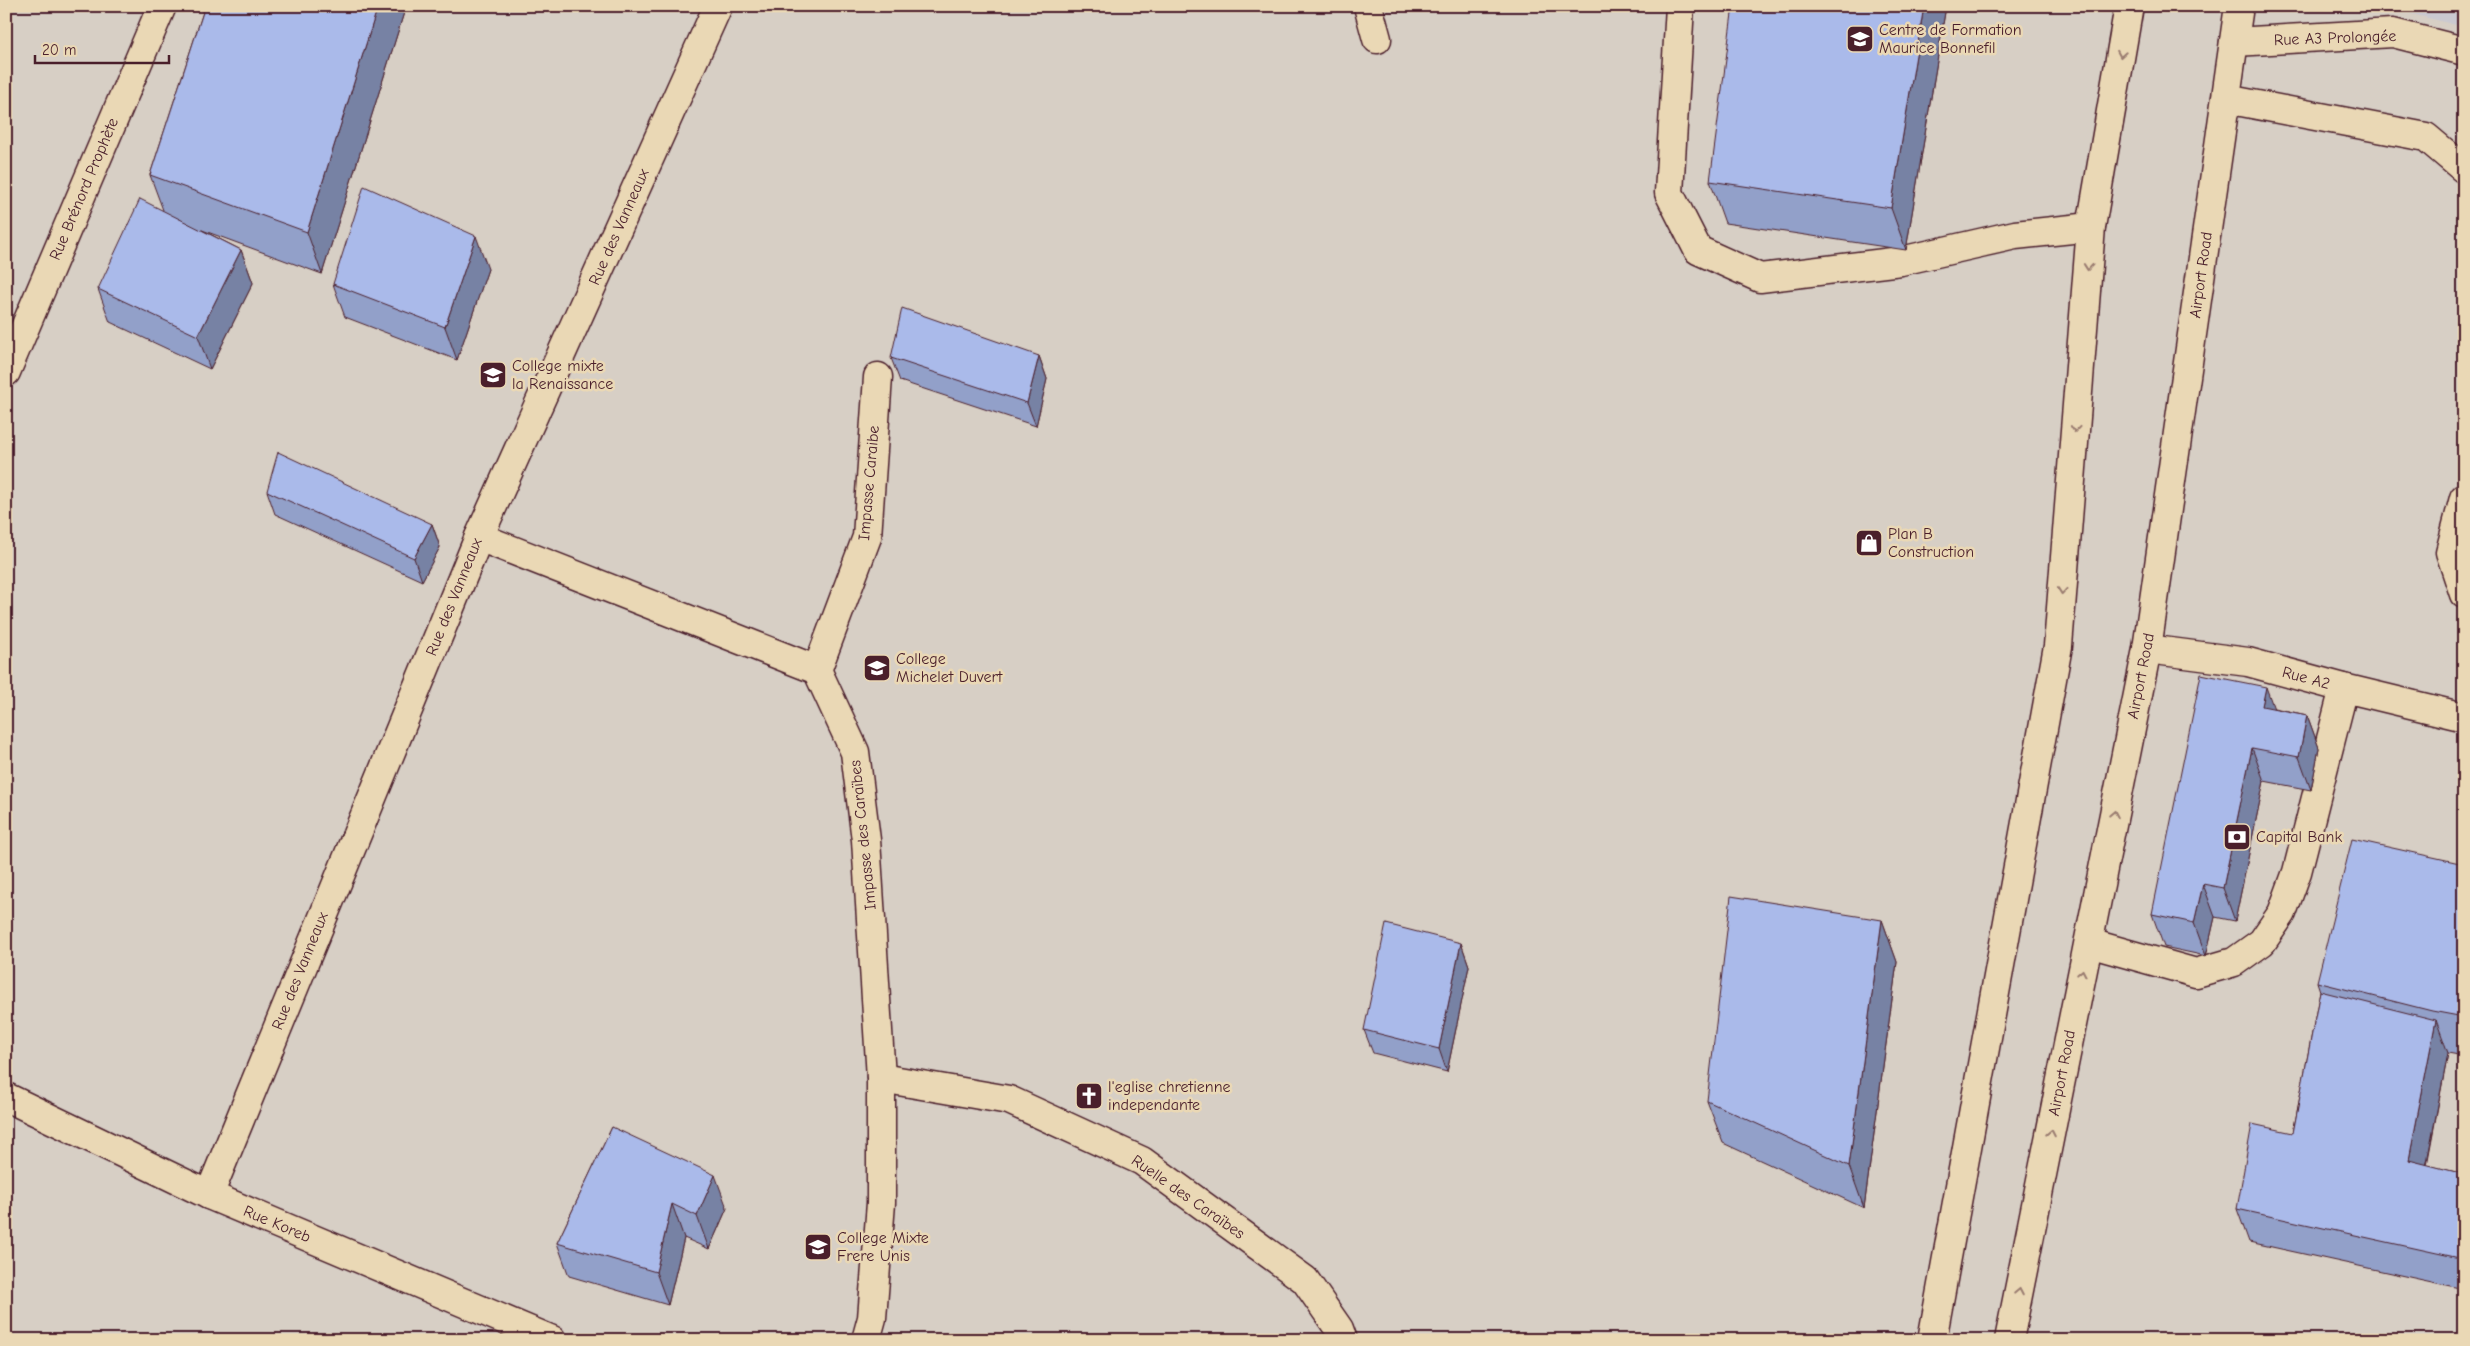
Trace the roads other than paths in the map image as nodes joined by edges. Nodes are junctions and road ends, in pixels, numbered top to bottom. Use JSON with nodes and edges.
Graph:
{"nodes":[{"id":1,"x":162,"y":6,"type":"edge"},
{"id":2,"x":718,"y":6,"type":"edge"},
{"id":3,"x":1368,"y":6,"type":"edge"},
{"id":4,"x":1680,"y":6,"type":"edge"},
{"id":5,"x":2129,"y":6,"type":"edge"},
{"id":6,"x":2239,"y":6,"type":"edge"},
{"id":7,"x":1377,"y":38,"type":"dead end"},
{"id":8,"x":2234,"y":42,"type":"junction"},
{"id":9,"x":2464,"y":51,"type":"edge"},
{"id":10,"x":2226,"y":99,"type":"junction"},
{"id":11,"x":2464,"y":169,"type":"edge"},
{"id":12,"x":2091,"y":227,"type":"junction"},
{"id":13,"x":6,"y":372,"type":"edge"},
{"id":14,"x":878,"y":378,"type":"dead end"},
{"id":15,"x":2464,"y":498,"type":"edge"},
{"id":16,"x":479,"y":538,"type":"junction"},
{"id":17,"x":2464,"y":594,"type":"edge"},
{"id":18,"x":2147,"y":649,"type":"junction"},
{"id":19,"x":817,"y":670,"type":"junction"},
{"id":20,"x":2344,"y":688,"type":"junction"},
{"id":21,"x":2464,"y":716,"type":"edge"},
{"id":22,"x":2088,"y":943,"type":"junction"},
{"id":23,"x":881,"y":1078,"type":"junction"},
{"id":24,"x":7,"y":1098,"type":"edge"},
{"id":25,"x":208,"y":1195,"type":"junction"},
{"id":26,"x":552,"y":1340,"type":"edge"},
{"id":27,"x":866,"y":1340,"type":"edge"},
{"id":28,"x":1343,"y":1340,"type":"edge"},
{"id":29,"x":1932,"y":1340,"type":"edge"},
{"id":30,"x":2009,"y":1340,"type":"edge"}],
"edges":[{"from":1,"to":13,"type":"street","name":"Rue Brénord Prophète"},
{"from":2,"to":16,"type":"street","name":"Rue des Vanneaux"},
{"from":3,"to":7,"type":"street"},
{"from":4,"to":12,"type":"street"},
{"from":5,"to":12,"type":"street","one_way":true},
{"from":6,"to":8,"type":"street","name":"Airport Road"},
{"from":8,"to":9,"type":"street","name":"Rue A3 Prolongée"},
{"from":8,"to":10,"type":"street","name":"Airport Road"},
{"from":10,"to":11,"type":"street"},
{"from":10,"to":18,"type":"street","name":"Airport Road"},
{"from":12,"to":29,"type":"street","one_way":true},
{"from":14,"to":19,"type":"street","name":"Impasse Caraibe"},
{"from":15,"to":17,"type":"street"},
{"from":16,"to":19,"type":"street"},
{"from":16,"to":25,"type":"street","name":"Rue des Vanneaux"},
{"from":18,"to":20,"type":"street","name":"Rue A2"},
{"from":22,"to":18,"type":"street","name":"Airport Road","one_way":true},
{"from":19,"to":23,"type":"street","name":"Impasse des Caraïbes"},
{"from":20,"to":21,"type":"street","name":"Rue A2"},
{"from":20,"to":22,"type":"street"},
{"from":30,"to":22,"type":"street","name":"Airport Road","one_way":true},
{"from":23,"to":27,"type":"street","name":"Impasse des Caraïbes"},
{"from":23,"to":28,"type":"street","name":"Ruelle des Caraïbes"},
{"from":24,"to":25,"type":"street","name":"Rue Koreb"},
{"from":25,"to":26,"type":"street","name":"Rue Koreb"}]}
